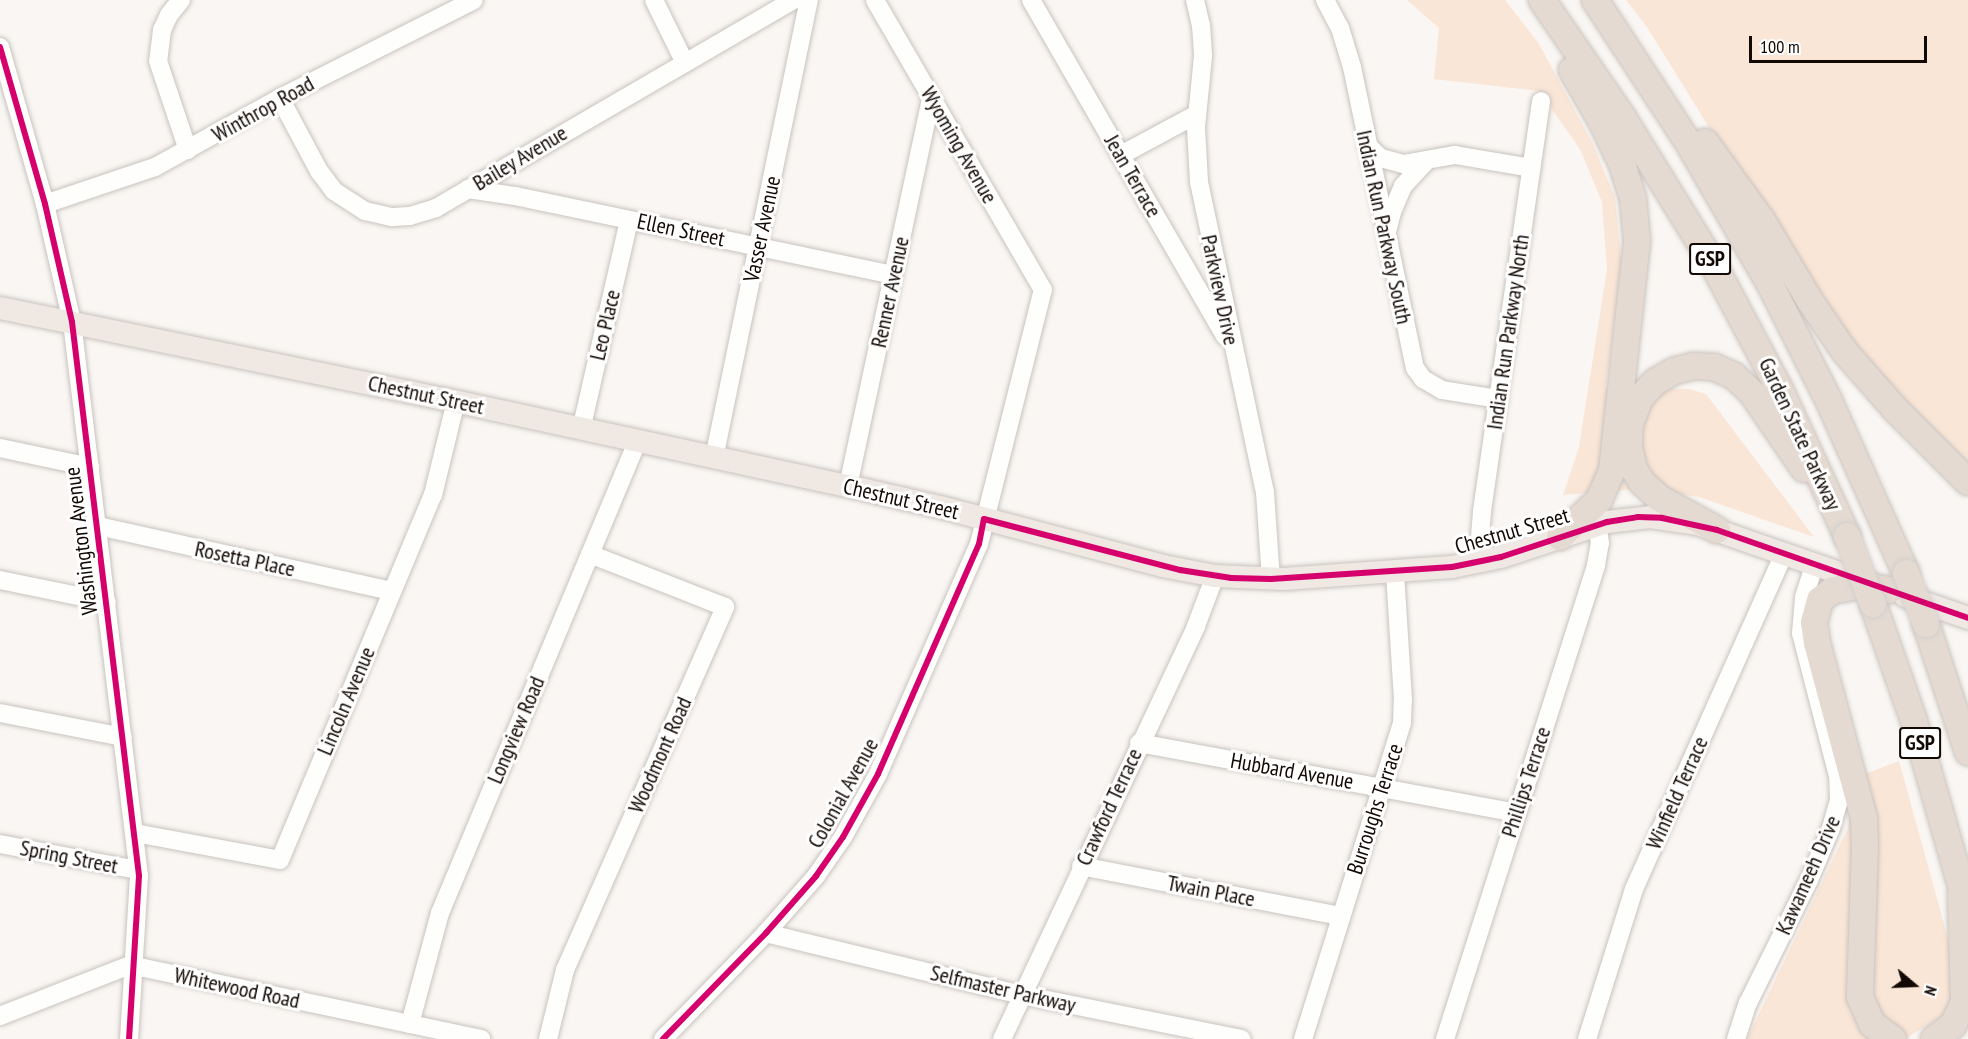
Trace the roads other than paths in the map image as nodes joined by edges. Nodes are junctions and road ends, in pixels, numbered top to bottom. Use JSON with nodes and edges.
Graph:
{"nodes":[{"id":1,"x":181,"y":0,"type":"edge"},
{"id":2,"x":474,"y":0,"type":"edge"},
{"id":3,"x":654,"y":0,"type":"edge"},
{"id":4,"x":793,"y":0,"type":"edge"},
{"id":5,"x":809,"y":0,"type":"edge"},
{"id":6,"x":875,"y":0,"type":"edge"},
{"id":7,"x":1031,"y":0,"type":"edge"},
{"id":8,"x":1194,"y":0,"type":"edge"},
{"id":9,"x":1325,"y":0,"type":"edge"},
{"id":10,"x":1532,"y":0,"type":"edge"},
{"id":11,"x":1542,"y":0,"type":"edge"},
{"id":12,"x":1596,"y":0,"type":"edge"},
{"id":13,"x":0,"y":47,"type":"edge"},
{"id":14,"x":685,"y":63,"type":"junction"},
{"id":15,"x":931,"y":98,"type":"junction"},
{"id":16,"x":280,"y":99,"type":"junction"},
{"id":17,"x":1541,"y":101,"type":"dead end"},
{"id":18,"x":1197,"y":114,"type":"junction"},
{"id":19,"x":1367,"y":145,"type":"junction"},
{"id":20,"x":188,"y":150,"type":"junction"},
{"id":21,"x":1121,"y":155,"type":"junction"},
{"id":22,"x":1425,"y":162,"type":"junction"},
{"id":23,"x":1531,"y":168,"type":"junction"},
{"id":24,"x":468,"y":189,"type":"junction"},
{"id":25,"x":45,"y":204,"type":"junction"},
{"id":26,"x":629,"y":220,"type":"junction"},
{"id":27,"x":1387,"y":243,"type":"junction"},
{"id":28,"x":758,"y":246,"type":"junction"},
{"id":29,"x":893,"y":274,"type":"junction"},
{"id":30,"x":1042,"y":290,"type":"joint"},
{"id":31,"x":0,"y":308,"type":"edge"},
{"id":32,"x":72,"y":322,"type":"junction"},
{"id":33,"x":1234,"y":352,"type":"junction"},
{"id":34,"x":1498,"y":399,"type":"junction"},
{"id":35,"x":456,"y":401,"type":"junction"},
{"id":36,"x":581,"y":430,"type":"junction"},
{"id":37,"x":1629,"y":432,"type":"junction"},
{"id":38,"x":637,"y":442,"type":"junction"},
{"id":39,"x":0,"y":448,"type":"edge"},
{"id":40,"x":714,"y":458,"type":"junction"},
{"id":41,"x":90,"y":467,"type":"junction"},
{"id":42,"x":1968,"y":482,"type":"edge"},
{"id":43,"x":848,"y":486,"type":"junction"},
{"id":44,"x":984,"y":519,"type":"junction"},
{"id":45,"x":1597,"y":524,"type":"junction"},
{"id":46,"x":98,"y":526,"type":"junction"},
{"id":47,"x":1717,"y":530,"type":"junction"},
{"id":48,"x":1847,"y":536,"type":"junction"},
{"id":49,"x":1560,"y":537,"type":"junction"},
{"id":50,"x":1784,"y":553,"type":"junction"},
{"id":51,"x":590,"y":554,"type":"junction"},
{"id":52,"x":1478,"y":563,"type":"junction"},
{"id":53,"x":1815,"y":564,"type":"junction"},
{"id":54,"x":1395,"y":572,"type":"junction"},
{"id":55,"x":1215,"y":576,"type":"junction"},
{"id":56,"x":1270,"y":579,"type":"junction"},
{"id":57,"x":0,"y":580,"type":"edge"},
{"id":58,"x":1890,"y":589,"type":"junction"},
{"id":59,"x":392,"y":591,"type":"junction"},
{"id":60,"x":107,"y":602,"type":"junction"},
{"id":61,"x":1968,"y":618,"type":"edge"},
{"id":62,"x":0,"y":713,"type":"edge"},
{"id":63,"x":123,"y":737,"type":"junction"},
{"id":64,"x":1139,"y":743,"type":"junction"},
{"id":65,"x":1968,"y":752,"type":"edge"},
{"id":66,"x":1382,"y":788,"type":"junction"},
{"id":67,"x":1516,"y":813,"type":"junction"},
{"id":68,"x":135,"y":833,"type":"junction"},
{"id":69,"x":0,"y":844,"type":"edge"},
{"id":70,"x":1081,"y":866,"type":"junction"},
{"id":71,"x":138,"y":870,"type":"junction"},
{"id":72,"x":1961,"y":885,"type":"junction"},
{"id":73,"x":1968,"y":910,"type":"edge"},
{"id":74,"x":1341,"y":916,"type":"junction"},
{"id":75,"x":766,"y":933,"type":"junction"},
{"id":76,"x":133,"y":966,"type":"junction"},
{"id":77,"x":1023,"y":995,"type":"junction"},
{"id":78,"x":0,"y":1016,"type":"edge"},
{"id":79,"x":410,"y":1024,"type":"junction"},
{"id":80,"x":129,"y":1039,"type":"edge"},
{"id":81,"x":481,"y":1039,"type":"edge"},
{"id":82,"x":548,"y":1039,"type":"edge"},
{"id":83,"x":663,"y":1039,"type":"edge"},
{"id":84,"x":1002,"y":1039,"type":"edge"},
{"id":85,"x":1242,"y":1039,"type":"edge"},
{"id":86,"x":1303,"y":1039,"type":"edge"},
{"id":87,"x":1445,"y":1039,"type":"edge"},
{"id":88,"x":1587,"y":1039,"type":"edge"},
{"id":89,"x":1736,"y":1039,"type":"edge"},
{"id":90,"x":1893,"y":1039,"type":"edge"},
{"id":91,"x":1934,"y":1039,"type":"edge"}],
"edges":[{"from":1,"to":20,"type":"street"},
{"from":2,"to":16,"type":"street","name":"Winthrop Road"},
{"from":3,"to":14,"type":"street"},
{"from":4,"to":14,"type":"street","name":"Bailey Avenue"},
{"from":5,"to":28,"type":"street","name":"Vasser Avenue"},
{"from":6,"to":15,"type":"street","name":"Wyoming Avenue"},
{"from":7,"to":21,"type":"street","name":"Jean Terrace"},
{"from":8,"to":18,"type":"street","name":"Parkview Drive"},
{"from":9,"to":19,"type":"street","name":"Indian Run Parkway South"},
{"from":10,"to":49,"type":"highway"},
{"from":11,"to":48,"type":"highway","name":"Garden State Parkway","number":"GSP"},
{"from":12,"to":42,"type":"highway"},
{"from":12,"to":58,"type":"highway","name":"Garden State Parkway","number":"GSP"},
{"from":13,"to":25,"type":"street","name":"Washington Avenue"},
{"from":14,"to":24,"type":"street","name":"Bailey Avenue"},
{"from":15,"to":29,"type":"street","name":"Renner Avenue"},
{"from":15,"to":30,"type":"street","name":"Wyoming Avenue"},
{"from":16,"to":20,"type":"street","name":"Winthrop Road"},
{"from":16,"to":24,"type":"street","name":"Bailey Avenue"},
{"from":17,"to":23,"type":"street","name":"Indian Run Parkway North"},
{"from":18,"to":21,"type":"street"},
{"from":18,"to":33,"type":"street","name":"Parkview Drive"},
{"from":19,"to":22,"type":"street"},
{"from":19,"to":27,"type":"street","name":"Indian Run Parkway South"},
{"from":20,"to":25,"type":"street","name":"Winthrop Road"},
{"from":21,"to":33,"type":"street","name":"Jean Terrace"},
{"from":22,"to":23,"type":"street"},
{"from":22,"to":27,"type":"street"},
{"from":23,"to":34,"type":"street","name":"Indian Run Parkway North"},
{"from":24,"to":26,"type":"street","name":"Ellen Street"},
{"from":25,"to":32,"type":"street","name":"Washington Avenue"},
{"from":26,"to":28,"type":"street","name":"Ellen Street"},
{"from":26,"to":36,"type":"street","name":"Leo Place"},
{"from":27,"to":34,"type":"street","name":"Indian Run Parkway South"},
{"from":28,"to":29,"type":"street","name":"Ellen Street"},
{"from":28,"to":40,"type":"street","name":"Vasser Avenue"},
{"from":29,"to":43,"type":"street","name":"Renner Avenue"},
{"from":30,"to":44,"type":"street","name":"Colonial Avenue"},
{"from":31,"to":32,"type":"main road","name":"Chestnut Street"},
{"from":32,"to":35,"type":"main road","name":"Chestnut Street"},
{"from":32,"to":41,"type":"street","name":"Washington Avenue"},
{"from":33,"to":56,"type":"street","name":"Parkview Drive"},
{"from":34,"to":52,"type":"street","name":"Indian Run Parkway North"},
{"from":35,"to":36,"type":"main road","name":"Chestnut Street"},
{"from":35,"to":59,"type":"street","name":"Lincoln Avenue"},
{"from":36,"to":38,"type":"main road","name":"Chestnut Street"},
{"from":37,"to":45,"type":"highway"},
{"from":37,"to":47,"type":"highway"},
{"from":37,"to":48,"type":"highway"},
{"from":38,"to":40,"type":"main road","name":"Chestnut Street"},
{"from":38,"to":51,"type":"street","name":"Longview Road"},
{"from":39,"to":41,"type":"street"},
{"from":40,"to":43,"type":"main road","name":"Chestnut Street"},
{"from":41,"to":46,"type":"street","name":"Washington Avenue"},
{"from":43,"to":44,"type":"main road","name":"Chestnut Street"},
{"from":44,"to":55,"type":"main road","name":"Chestnut Street"},
{"from":44,"to":75,"type":"street","name":"Colonial Avenue"},
{"from":45,"to":47,"type":"main road","name":"Chestnut Street"},
{"from":45,"to":49,"type":"main road","name":"Chestnut Street"},
{"from":45,"to":67,"type":"street","name":"Phillips Terrace"},
{"from":46,"to":59,"type":"street","name":"Rosetta Place"},
{"from":46,"to":60,"type":"street","name":"Washington Avenue"},
{"from":47,"to":50,"type":"main road","name":"Chestnut Street"},
{"from":48,"to":58,"type":"highway","name":"Garden State Parkway","number":"GSP","bridge":true},
{"from":49,"to":52,"type":"main road","name":"Chestnut Street"},
{"from":50,"to":53,"type":"main road","name":"Chestnut Street"},
{"from":50,"to":88,"type":"street","name":"Winfield Terrace"},
{"from":51,"to":79,"type":"street","name":"Longview Road"},
{"from":51,"to":82,"type":"street","name":"Woodmont Road"},
{"from":52,"to":54,"type":"main road","name":"Chestnut Street"},
{"from":53,"to":58,"type":"main road","name":"Chestnut Street"},
{"from":53,"to":89,"type":"street","name":"Kawameeh Drive"},
{"from":54,"to":56,"type":"main road","name":"Chestnut Street"},
{"from":54,"to":66,"type":"street","name":"Burroughs Terrace"},
{"from":55,"to":56,"type":"main road","name":"Chestnut Street"},
{"from":55,"to":64,"type":"street","name":"Crawford Terrace"},
{"from":57,"to":60,"type":"street"},
{"from":58,"to":61,"type":"main road","name":"Chestnut Street"},
{"from":58,"to":65,"type":"highway","name":"Garden State Parkway","number":"GSP","bridge":true},
{"from":58,"to":72,"type":"highway","name":"Garden State Parkway","number":"GSP"},
{"from":58,"to":90,"type":"highway"},
{"from":59,"to":68,"type":"street","name":"Lincoln Avenue"},
{"from":60,"to":63,"type":"street","name":"Washington Avenue"},
{"from":62,"to":63,"type":"street"},
{"from":63,"to":68,"type":"street","name":"Washington Avenue"},
{"from":64,"to":66,"type":"street","name":"Hubbard Avenue"},
{"from":64,"to":70,"type":"street","name":"Crawford Terrace"},
{"from":66,"to":67,"type":"street","name":"Hubbard Avenue"},
{"from":66,"to":74,"type":"street","name":"Burroughs Terrace"},
{"from":67,"to":87,"type":"street","name":"Phillips Terrace"},
{"from":68,"to":71,"type":"street","name":"Washington Avenue"},
{"from":69,"to":71,"type":"street","name":"Spring Street"},
{"from":70,"to":74,"type":"street","name":"Twain Place"},
{"from":70,"to":77,"type":"street","name":"Crawford Terrace"},
{"from":71,"to":76,"type":"street","name":"Washington Avenue"},
{"from":72,"to":73,"type":"highway","name":"Garden State Parkway","number":"GSP"},
{"from":72,"to":91,"type":"highway"},
{"from":74,"to":86,"type":"street","name":"Burroughs Terrace"},
{"from":75,"to":77,"type":"street","name":"Selfmaster Parkway"},
{"from":75,"to":83,"type":"street","name":"Colonial Avenue"},
{"from":76,"to":78,"type":"street"},
{"from":76,"to":79,"type":"street","name":"Whitewood Road"},
{"from":76,"to":80,"type":"street","name":"Washington Avenue"},
{"from":77,"to":84,"type":"street","name":"Crawford Terrace"},
{"from":77,"to":85,"type":"street","name":"Selfmaster Parkway"},
{"from":79,"to":81,"type":"street","name":"Whitewood Road"}]}
